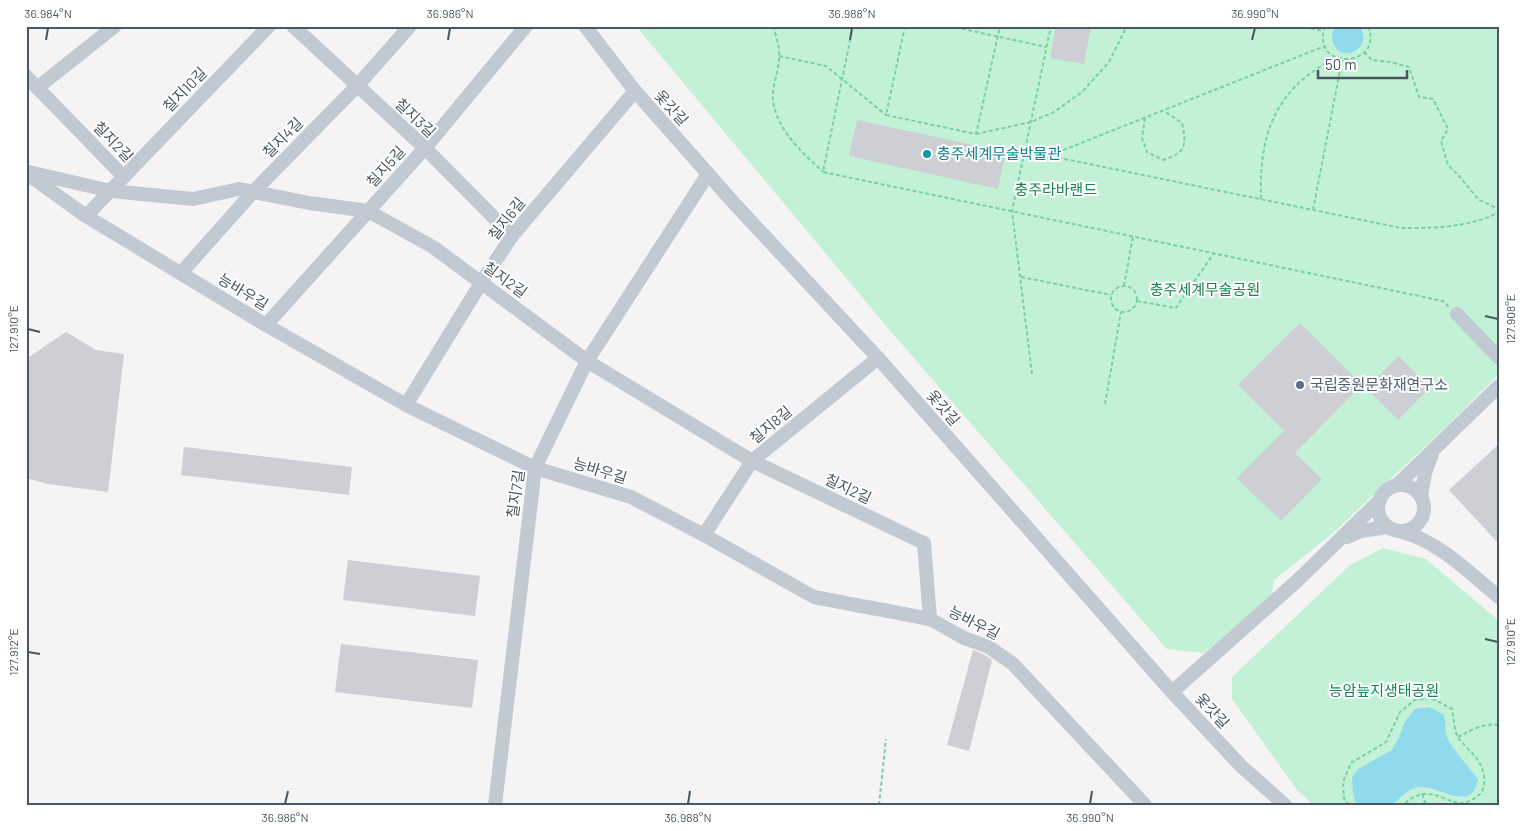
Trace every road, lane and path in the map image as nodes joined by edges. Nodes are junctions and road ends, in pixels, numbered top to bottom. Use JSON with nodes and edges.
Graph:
{"nodes":[{"id":1,"x":115,"y":26,"type":"edge"},
{"id":2,"x":270,"y":26,"type":"edge"},
{"id":3,"x":293,"y":26,"type":"edge"},
{"id":4,"x":410,"y":26,"type":"edge"},
{"id":5,"x":526,"y":26,"type":"edge"},
{"id":6,"x":585,"y":26,"type":"edge"},
{"id":7,"x":773,"y":26,"type":"edge"},
{"id":8,"x":853,"y":26,"type":"edge"},
{"id":9,"x":905,"y":26,"type":"edge"},
{"id":10,"x":949,"y":26,"type":"edge"},
{"id":11,"x":1000,"y":26,"type":"edge"},
{"id":12,"x":1050,"y":26,"type":"edge"},
{"id":13,"x":1127,"y":26,"type":"edge"},
{"id":14,"x":1298,"y":26,"type":"edge"},
{"id":15,"x":1325,"y":26,"type":"edge"},
{"id":16,"x":1368,"y":26,"type":"edge"},
{"id":17,"x":1323,"y":31,"type":"junction"},
{"id":18,"x":998,"y":36,"type":"junction"},
{"id":19,"x":1325,"y":46,"type":"junction"},
{"id":20,"x":1046,"y":47,"type":"junction"},
{"id":21,"x":1364,"y":52,"type":"junction"},
{"id":22,"x":780,"y":56,"type":"junction"},
{"id":23,"x":1335,"y":57,"type":"junction"},
{"id":24,"x":1342,"y":60,"type":"junction"},
{"id":25,"x":26,"y":76,"type":"edge"},
{"id":26,"x":842,"y":80,"type":"junction"},
{"id":27,"x":357,"y":86,"type":"junction"},
{"id":28,"x":38,"y":88,"type":"junction"},
{"id":29,"x":635,"y":92,"type":"junction"},
{"id":30,"x":1164,"y":110,"type":"junction"},
{"id":31,"x":886,"y":115,"type":"junction"},
{"id":32,"x":1145,"y":118,"type":"junction"},
{"id":33,"x":1031,"y":122,"type":"junction"},
{"id":34,"x":976,"y":134,"type":"junction"},
{"id":35,"x":425,"y":148,"type":"junction"},
{"id":36,"x":1026,"y":151,"type":"junction"},
{"id":37,"x":1049,"y":156,"type":"junction"},
{"id":38,"x":26,"y":172,"type":"edge"},
{"id":39,"x":823,"y":172,"type":"junction"},
{"id":40,"x":708,"y":174,"type":"junction"},
{"id":41,"x":124,"y":177,"type":"junction"},
{"id":42,"x":111,"y":191,"type":"junction"},
{"id":43,"x":253,"y":192,"type":"junction"},
{"id":44,"x":1260,"y":199,"type":"junction"},
{"id":45,"x":1313,"y":210,"type":"junction"},
{"id":46,"x":368,"y":211,"type":"junction"},
{"id":47,"x":1012,"y":211,"type":"junction"},
{"id":48,"x":1499,"y":211,"type":"edge"},
{"id":49,"x":86,"y":216,"type":"junction"},
{"id":50,"x":512,"y":236,"type":"junction"},
{"id":51,"x":1133,"y":236,"type":"junction"},
{"id":52,"x":1214,"y":253,"type":"junction"},
{"id":53,"x":181,"y":273,"type":"junction"},
{"id":54,"x":1021,"y":277,"type":"junction"},
{"id":55,"x":481,"y":283,"type":"junction"},
{"id":56,"x":1124,"y":286,"type":"junction"},
{"id":57,"x":1111,"y":295,"type":"junction"},
{"id":58,"x":1137,"y":301,"type":"junction"},
{"id":59,"x":1120,"y":312,"type":"junction"},
{"id":60,"x":1457,"y":314,"type":"joint"},
{"id":61,"x":266,"y":325,"type":"junction"},
{"id":62,"x":878,"y":358,"type":"junction"},
{"id":63,"x":1499,"y":358,"type":"edge"},
{"id":64,"x":588,"y":361,"type":"junction"},
{"id":65,"x":1032,"y":374,"type":"dead end"},
{"id":66,"x":1499,"y":386,"type":"edge"},
{"id":67,"x":1105,"y":404,"type":"dead end"},
{"id":68,"x":406,"y":405,"type":"junction"},
{"id":69,"x":1436,"y":446,"type":"junction"},
{"id":70,"x":752,"y":462,"type":"junction"},
{"id":71,"x":535,"y":468,"type":"junction"},
{"id":72,"x":1397,"y":485,"type":"junction"},
{"id":73,"x":1422,"y":496,"type":"junction"},
{"id":74,"x":1380,"y":500,"type":"junction"},
{"id":75,"x":1424,"y":514,"type":"junction"},
{"id":76,"x":1388,"y":527,"type":"junction"},
{"id":77,"x":1402,"y":532,"type":"junction"},
{"id":78,"x":704,"y":535,"type":"junction"},
{"id":79,"x":1330,"y":550,"type":"junction"},
{"id":80,"x":1444,"y":553,"type":"junction"},
{"id":81,"x":1499,"y":597,"type":"edge"},
{"id":82,"x":930,"y":619,"type":"junction"},
{"id":83,"x":1172,"y":692,"type":"junction"},
{"id":84,"x":1499,"y":725,"type":"edge"},
{"id":85,"x":1458,"y":737,"type":"junction"},
{"id":86,"x":886,"y":738,"type":"dead end"},
{"id":87,"x":1422,"y":794,"type":"junction"},
{"id":88,"x":495,"y":805,"type":"edge"},
{"id":89,"x":879,"y":805,"type":"edge"},
{"id":90,"x":1145,"y":805,"type":"edge"},
{"id":91,"x":1285,"y":805,"type":"edge"},
{"id":92,"x":1349,"y":805,"type":"edge"},
{"id":93,"x":1403,"y":805,"type":"edge"},
{"id":94,"x":1426,"y":805,"type":"edge"}],
"edges":[{"from":1,"to":28,"type":"street"},
{"from":2,"to":41,"type":"street","name":"칠지10길"},
{"from":3,"to":27,"type":"street","name":"칠지3길"},
{"from":4,"to":27,"type":"street","name":"칠지4길"},
{"from":5,"to":35,"type":"street","name":"칠지5길"},
{"from":6,"to":29,"type":"street","name":"옻갓길"},
{"from":7,"to":22,"type":"path"},
{"from":8,"to":26,"type":"path"},
{"from":9,"to":31,"type":"path"},
{"from":10,"to":18,"type":"path"},
{"from":11,"to":18,"type":"path"},
{"from":12,"to":20,"type":"path"},
{"from":13,"to":33,"type":"path"},
{"from":14,"to":17,"type":"path"},
{"from":15,"to":17,"type":"path"},
{"from":16,"to":21,"type":"path"},
{"from":17,"to":19,"type":"path"},
{"from":18,"to":20,"type":"path"},
{"from":18,"to":34,"type":"path"},
{"from":19,"to":23,"type":"path"},
{"from":19,"to":30,"type":"path"},
{"from":20,"to":33,"type":"path"},
{"from":21,"to":24,"type":"path"},
{"from":21,"to":48,"type":"path"},
{"from":22,"to":26,"type":"path"},
{"from":22,"to":39,"type":"path"},
{"from":23,"to":24,"type":"path"},
{"from":23,"to":44,"type":"path"},
{"from":24,"to":45,"type":"path"},
{"from":25,"to":28,"type":"street","name":"칠지2길"},
{"from":26,"to":31,"type":"path"},
{"from":26,"to":39,"type":"path"},
{"from":27,"to":35,"type":"street","name":"칠지3길"},
{"from":27,"to":43,"type":"street","name":"칠지4길"},
{"from":28,"to":41,"type":"street","name":"칠지2길"},
{"from":29,"to":40,"type":"street","name":"옻갓길"},
{"from":29,"to":50,"type":"street","name":"칠지6길"},
{"from":30,"to":32,"type":"path"},
{"from":30,"to":32,"type":"path"},
{"from":31,"to":34,"type":"path"},
{"from":32,"to":37,"type":"path"},
{"from":33,"to":34,"type":"path"},
{"from":33,"to":36,"type":"path"},
{"from":35,"to":46,"type":"street","name":"칠지5길"},
{"from":35,"to":50,"type":"street","name":"칠지3길"},
{"from":36,"to":37,"type":"path"},
{"from":36,"to":47,"type":"path"},
{"from":37,"to":44,"type":"path"},
{"from":38,"to":42,"type":"street"},
{"from":38,"to":49,"type":"street","name":"능바우길"},
{"from":39,"to":47,"type":"path"},
{"from":40,"to":62,"type":"street","name":"옻갓길"},
{"from":40,"to":64,"type":"street","name":"칠지7길"},
{"from":41,"to":42,"type":"street","name":"칠지2길"},
{"from":42,"to":43,"type":"street","name":"칠지2길"},
{"from":42,"to":49,"type":"street"},
{"from":43,"to":46,"type":"street","name":"칠지2길"},
{"from":43,"to":53,"type":"street","name":"칠지4길"},
{"from":44,"to":45,"type":"path"},
{"from":45,"to":48,"type":"path"},
{"from":46,"to":55,"type":"street","name":"칠지2길"},
{"from":46,"to":61,"type":"street","name":"칠지5길"},
{"from":47,"to":51,"type":"path"},
{"from":47,"to":54,"type":"path"},
{"from":49,"to":53,"type":"street","name":"능바우길"},
{"from":50,"to":55,"type":"street","name":"칠지6길"},
{"from":51,"to":52,"type":"path"},
{"from":51,"to":56,"type":"path"},
{"from":52,"to":58,"type":"path"},
{"from":52,"to":60,"type":"path"},
{"from":53,"to":61,"type":"street","name":"능바우길"},
{"from":54,"to":57,"type":"path"},
{"from":54,"to":65,"type":"path"},
{"from":55,"to":64,"type":"street","name":"칠지2길"},
{"from":55,"to":68,"type":"street","name":"칠지6길"},
{"from":56,"to":57,"type":"path"},
{"from":56,"to":58,"type":"path"},
{"from":57,"to":59,"type":"path"},
{"from":58,"to":59,"type":"path"},
{"from":59,"to":67,"type":"path"},
{"from":60,"to":63,"type":"street"},
{"from":61,"to":68,"type":"street","name":"능바우길"},
{"from":62,"to":70,"type":"street","name":"칠지8길"},
{"from":62,"to":83,"type":"street","name":"옻갓길"},
{"from":64,"to":70,"type":"street","name":"칠지2길"},
{"from":64,"to":71,"type":"street","name":"칠지7길"},
{"from":66,"to":69,"type":"street"},
{"from":68,"to":71,"type":"street","name":"능바우길"},
{"from":69,"to":72,"type":"street"},
{"from":69,"to":73,"type":"street"},
{"from":70,"to":78,"type":"street","name":"칠지8길"},
{"from":70,"to":82,"type":"street","name":"칠지2길"},
{"from":71,"to":78,"type":"street","name":"능바우길"},
{"from":71,"to":88,"type":"street","name":"칠지7길"},
{"from":72,"to":73,"type":"street"},
{"from":72,"to":74,"type":"street"},
{"from":73,"to":75,"type":"street"},
{"from":74,"to":76,"type":"street"},
{"from":74,"to":79,"type":"street"},
{"from":75,"to":77,"type":"street"},
{"from":75,"to":80,"type":"street"},
{"from":76,"to":77,"type":"street"},
{"from":76,"to":79,"type":"street"},
{"from":77,"to":80,"type":"street"},
{"from":78,"to":82,"type":"street","name":"능바우길"},
{"from":79,"to":83,"type":"street"},
{"from":80,"to":81,"type":"street"},
{"from":82,"to":90,"type":"street","name":"능바우길"},
{"from":83,"to":91,"type":"street","name":"옻갓길"},
{"from":84,"to":85,"type":"path"},
{"from":85,"to":87,"type":"path"},
{"from":85,"to":92,"type":"path"},
{"from":86,"to":89,"type":"path"},
{"from":87,"to":93,"type":"path"},
{"from":87,"to":94,"type":"path"}]}
